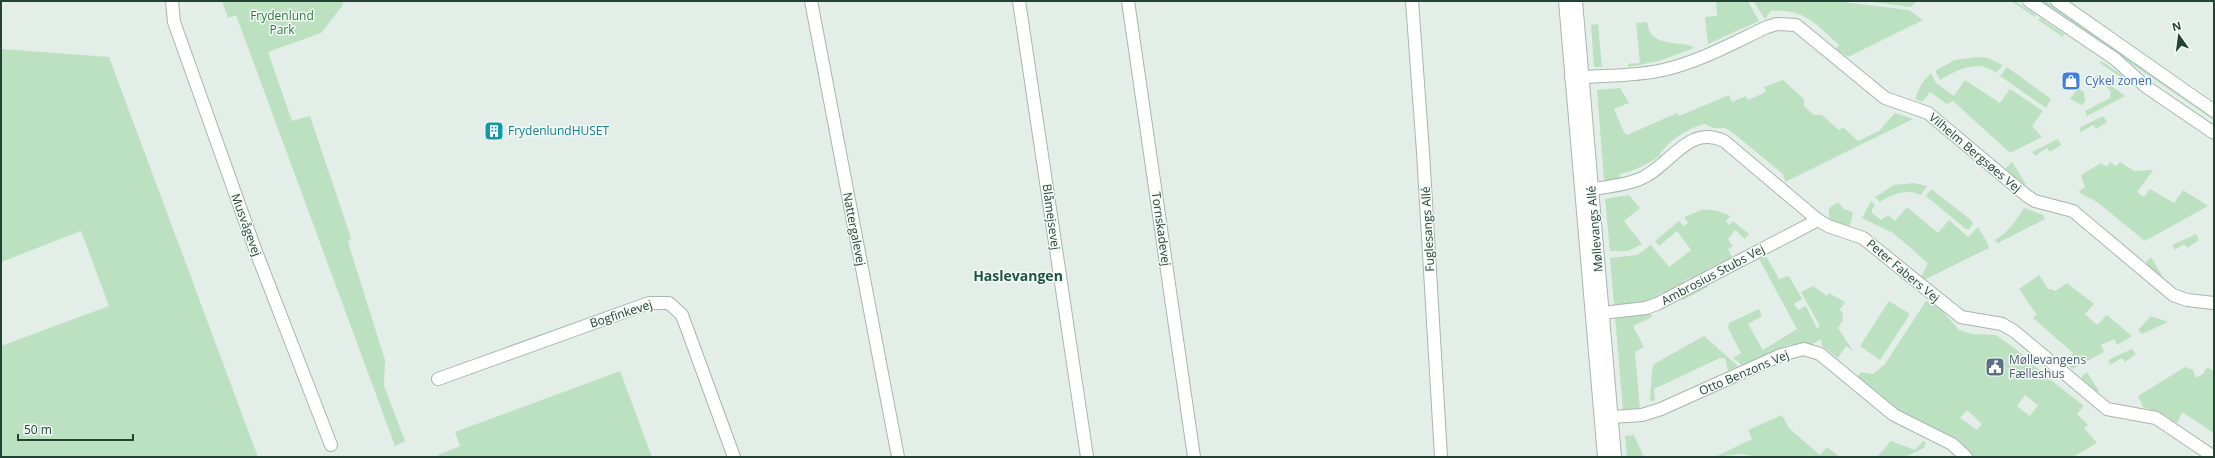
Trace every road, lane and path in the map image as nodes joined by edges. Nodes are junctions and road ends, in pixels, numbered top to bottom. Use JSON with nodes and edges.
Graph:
{"nodes":[{"id":1,"x":172,"y":1,"type":"edge"},
{"id":2,"x":811,"y":1,"type":"edge"},
{"id":3,"x":1019,"y":1,"type":"edge"},
{"id":4,"x":1128,"y":1,"type":"edge"},
{"id":5,"x":1412,"y":1,"type":"edge"},
{"id":6,"x":1565,"y":1,"type":"edge"},
{"id":7,"x":1576,"y":1,"type":"edge"},
{"id":8,"x":2029,"y":1,"type":"edge"},
{"id":9,"x":2057,"y":1,"type":"edge"},
{"id":10,"x":1577,"y":78,"type":"junction"},
{"id":11,"x":2214,"y":111,"type":"edge"},
{"id":12,"x":2214,"y":133,"type":"edge"},
{"id":13,"x":1592,"y":189,"type":"junction"},
{"id":14,"x":1818,"y":220,"type":"junction"},
{"id":15,"x":2214,"y":303,"type":"edge"},
{"id":16,"x":1602,"y":313,"type":"junction"},
{"id":17,"x":438,"y":379,"type":"dead end"},
{"id":18,"x":1612,"y":416,"type":"junction"},
{"id":19,"x":331,"y":445,"type":"dead end"},
{"id":20,"x":734,"y":457,"type":"edge"},
{"id":21,"x":898,"y":457,"type":"edge"},
{"id":22,"x":1087,"y":457,"type":"edge"},
{"id":23,"x":1194,"y":457,"type":"edge"},
{"id":24,"x":1441,"y":457,"type":"edge"},
{"id":25,"x":1604,"y":457,"type":"edge"},
{"id":26,"x":1615,"y":457,"type":"edge"},
{"id":27,"x":1966,"y":457,"type":"edge"},
{"id":28,"x":2214,"y":457,"type":"edge"}],
"edges":[{"from":1,"to":19,"type":"street","name":"Musvågevej"},
{"from":2,"to":21,"type":"street","name":"Nattergalevej"},
{"from":3,"to":22,"type":"street","name":"Blåmejsevej"},
{"from":4,"to":23,"type":"street","name":"Tornskadevej"},
{"from":5,"to":24,"type":"street","name":"Fuglesangs Allé"},
{"from":6,"to":10,"type":"street","name":"Møllevangs Allé"},
{"from":7,"to":10,"type":"street","name":"Møllevangs Allé"},
{"from":8,"to":12,"type":"street"},
{"from":9,"to":11,"type":"street"},
{"from":10,"to":13,"type":"street","name":"Møllevangs Allé"},
{"from":10,"to":15,"type":"street","name":"Vilhelm Bergsøes Vej"},
{"from":10,"to":25,"type":"street","name":"Møllevangs Allé"},
{"from":13,"to":14,"type":"street","name":"Peter Fabers Vej"},
{"from":13,"to":16,"type":"street","name":"Møllevangs Allé"},
{"from":14,"to":16,"type":"street","name":"Ambrosius Stubs Vej"},
{"from":14,"to":28,"type":"street","name":"Peter Fabers Vej"},
{"from":16,"to":18,"type":"street","name":"Møllevangs Allé"},
{"from":17,"to":20,"type":"street","name":"Bogfinkevej"},
{"from":18,"to":26,"type":"street","name":"Møllevangs Allé"},
{"from":18,"to":27,"type":"street","name":"Otto Benzons Vej"}]}
